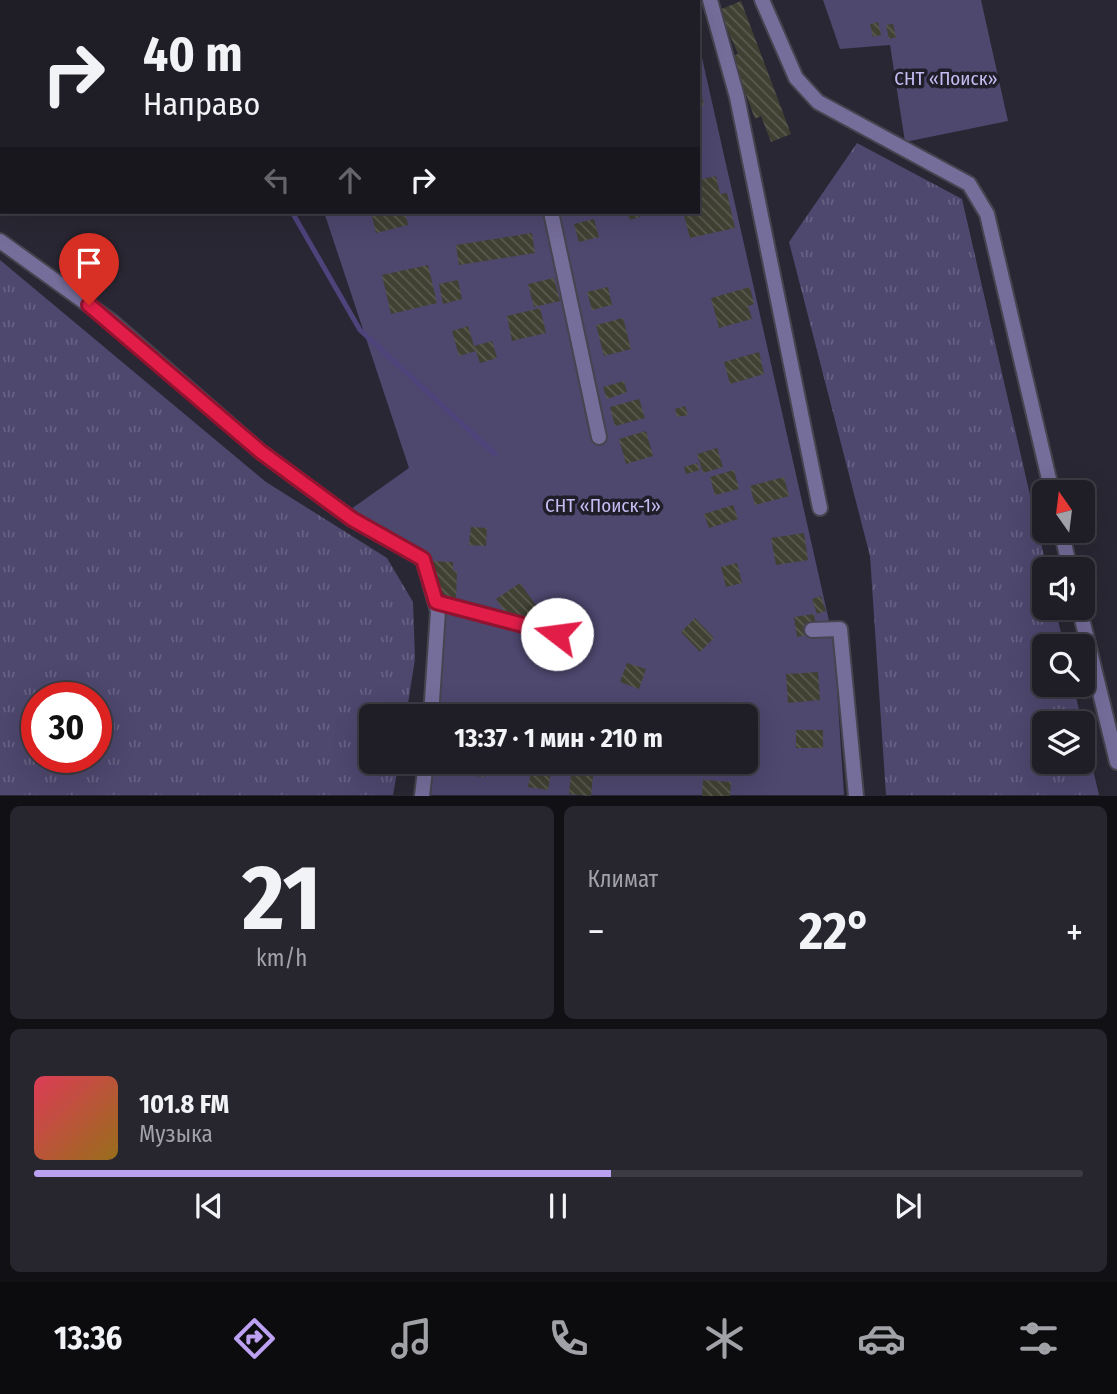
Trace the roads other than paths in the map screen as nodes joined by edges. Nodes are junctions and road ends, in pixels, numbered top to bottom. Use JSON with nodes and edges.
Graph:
{"nodes":[{"id":1,"x":710,"y":0,"type":"edge"},
{"id":2,"x":762,"y":0,"type":"edge"},
{"id":3,"x":551,"y":214,"type":"edge"},
{"id":4,"x":0,"y":241,"type":"edge"},
{"id":5,"x":599,"y":436,"type":"dead end"},
{"id":6,"x":1049,"y":480,"type":"edge"},
{"id":7,"x":820,"y":508,"type":"dead end"},
{"id":8,"x":436,"y":602,"type":"junction"},
{"id":9,"x":1082,"y":620,"type":"edge"},
{"id":10,"x":812,"y":630,"type":"dead end"},
{"id":11,"x":557,"y":634,"type":"dead end"},
{"id":12,"x":432,"y":704,"type":"edge"},
{"id":13,"x":1117,"y":762,"type":"edge"},
{"id":14,"x":425,"y":774,"type":"edge"},
{"id":15,"x":422,"y":796,"type":"edge"},
{"id":16,"x":856,"y":796,"type":"edge"}],
"edges":[{"from":1,"to":7,"type":"street"},
{"from":2,"to":6,"type":"street"},
{"from":3,"to":5,"type":"street"},
{"from":4,"to":8,"type":"street"},
{"from":8,"to":11,"type":"street"},
{"from":8,"to":12,"type":"street"},
{"from":9,"to":13,"type":"street"},
{"from":10,"to":16,"type":"street"},
{"from":14,"to":15,"type":"street"}]}
